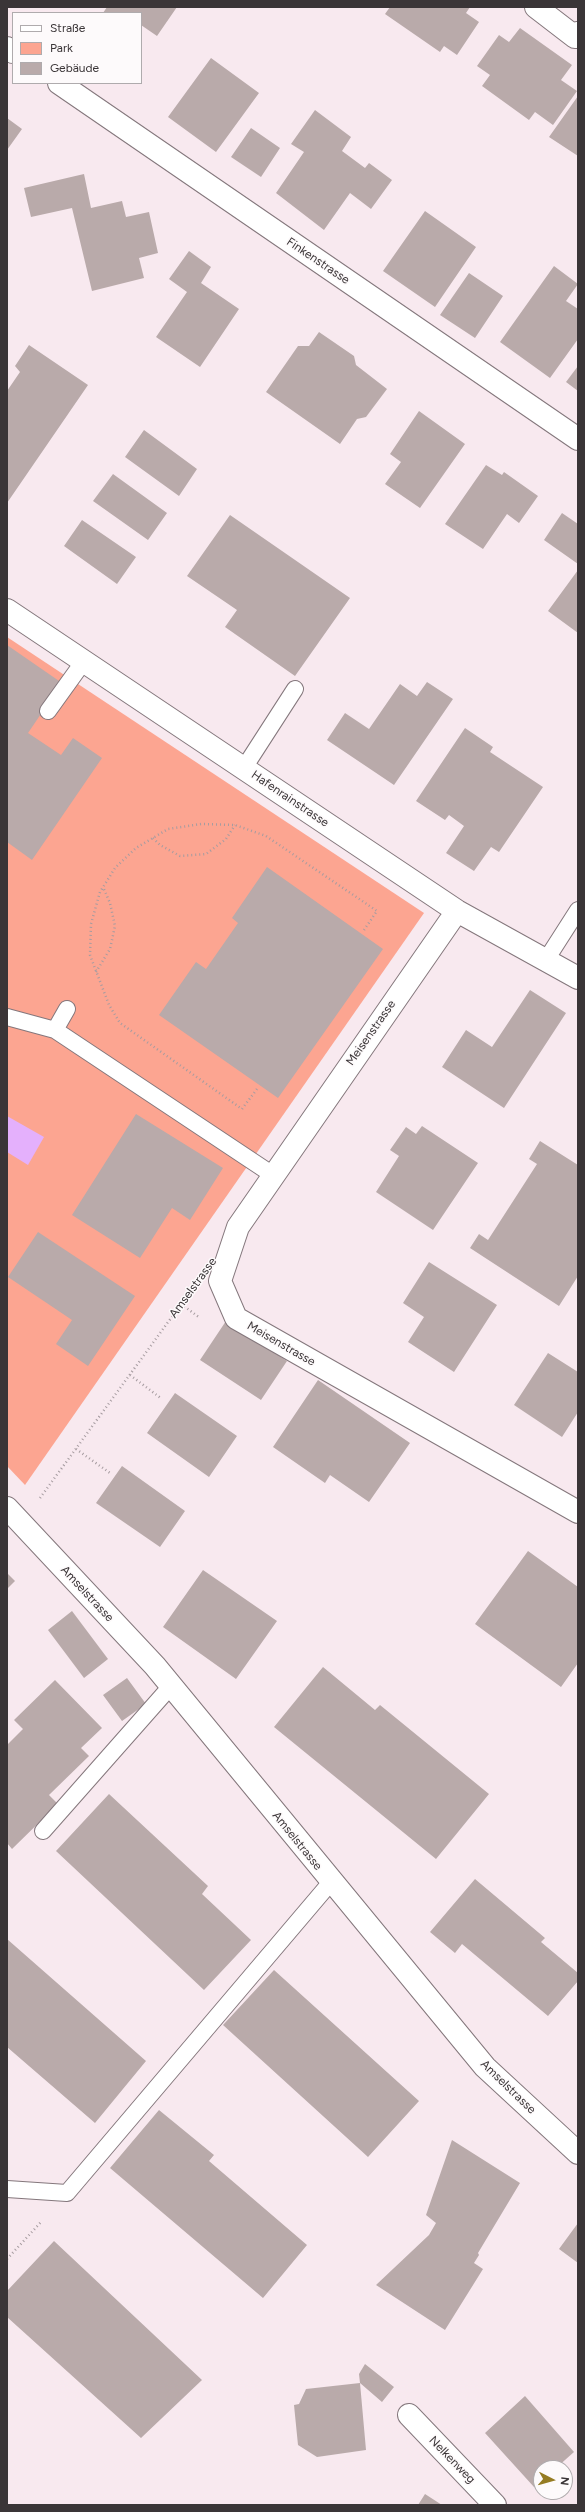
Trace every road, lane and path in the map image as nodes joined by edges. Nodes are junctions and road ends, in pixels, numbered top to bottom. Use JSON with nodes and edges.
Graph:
{"nodes":[{"id":1,"x":536,"y":7,"type":"edge"},
{"id":2,"x":578,"y":33,"type":"edge"},
{"id":3,"x":60,"y":84,"type":"edge"},
{"id":4,"x":578,"y":439,"type":"edge"},
{"id":5,"x":7,"y":610,"type":"edge"},
{"id":6,"x":84,"y":661,"type":"junction"},
{"id":7,"x":295,"y":689,"type":"dead end"},
{"id":8,"x":48,"y":711,"type":"dead end"},
{"id":9,"x":244,"y":768,"type":"junction"},
{"id":10,"x":235,"y":824,"type":"junction"},
{"id":11,"x":153,"y":838,"type":"junction"},
{"id":12,"x":103,"y":887,"type":"junction"},
{"id":13,"x":578,"y":910,"type":"edge"},
{"id":14,"x":457,"y":911,"type":"junction"},
{"id":15,"x":364,"y":930,"type":"dead end"},
{"id":16,"x":546,"y":960,"type":"junction"},
{"id":17,"x":96,"y":972,"type":"junction"},
{"id":18,"x":578,"y":978,"type":"edge"},
{"id":19,"x":67,"y":1009,"type":"dead end"},
{"id":20,"x":7,"y":1017,"type":"edge"},
{"id":21,"x":55,"y":1030,"type":"junction"},
{"id":22,"x":256,"y":1088,"type":"dead end"},
{"id":23,"x":273,"y":1175,"type":"junction"},
{"id":24,"x":191,"y":1291,"type":"dead end"},
{"id":25,"x":181,"y":1304,"type":"junction"},
{"id":26,"x":204,"y":1321,"type":"dead end"},
{"id":27,"x":130,"y":1375,"type":"junction"},
{"id":28,"x":162,"y":1399,"type":"dead end"},
{"id":29,"x":76,"y":1449,"type":"junction"},
{"id":30,"x":110,"y":1473,"type":"dead end"},
{"id":31,"x":7,"y":1508,"type":"edge"},
{"id":32,"x":578,"y":1512,"type":"edge"},
{"id":33,"x":22,"y":1524,"type":"junction"},
{"id":34,"x":171,"y":1686,"type":"junction"},
{"id":35,"x":43,"y":1831,"type":"dead end"},
{"id":36,"x":331,"y":1882,"type":"junction"},
{"id":37,"x":578,"y":2153,"type":"edge"},
{"id":38,"x":7,"y":2190,"type":"edge"},
{"id":39,"x":68,"y":2192,"type":"junction"},
{"id":40,"x":7,"y":2259,"type":"edge"},
{"id":41,"x":409,"y":2416,"type":"dead end"},
{"id":42,"x":496,"y":2505,"type":"edge"}],
"edges":[{"from":1,"to":2,"type":"street"},
{"from":3,"to":4,"type":"street","name":"Finkenstrasse"},
{"from":5,"to":6,"type":"street","name":"Hafenrainstrasse"},
{"from":6,"to":8,"type":"lane"},
{"from":6,"to":9,"type":"street","name":"Hafenrainstrasse"},
{"from":7,"to":9,"type":"lane"},
{"from":9,"to":14,"type":"street","name":"Hafenrainstrasse"},
{"from":10,"to":11,"type":"path"},
{"from":10,"to":11,"type":"path"},
{"from":10,"to":15,"type":"path"},
{"from":11,"to":12,"type":"path"},
{"from":12,"to":17,"type":"path"},
{"from":12,"to":17,"type":"path"},
{"from":13,"to":16,"type":"lane"},
{"from":14,"to":16,"type":"street","name":"Hafenrainstrasse"},
{"from":14,"to":23,"type":"street","name":"Meisenstrasse"},
{"from":16,"to":18,"type":"street","name":"Hafenrainstrasse"},
{"from":17,"to":22,"type":"path"},
{"from":19,"to":21,"type":"lane"},
{"from":20,"to":21,"type":"lane"},
{"from":21,"to":23,"type":"lane"},
{"from":23,"to":32,"type":"street","name":"Meisenstrasse"},
{"from":24,"to":25,"type":"path","name":"Amselstrasse"},
{"from":25,"to":26,"type":"path"},
{"from":25,"to":27,"type":"path","name":"Amselstrasse"},
{"from":27,"to":28,"type":"path"},
{"from":27,"to":29,"type":"path","name":"Amselstrasse"},
{"from":29,"to":30,"type":"path"},
{"from":29,"to":33,"type":"path","name":"Amselstrasse"},
{"from":31,"to":33,"type":"street","name":"Amselstrasse"},
{"from":33,"to":34,"type":"street","name":"Amselstrasse"},
{"from":34,"to":35,"type":"lane"},
{"from":34,"to":36,"type":"street","name":"Amselstrasse"},
{"from":36,"to":37,"type":"street","name":"Amselstrasse"},
{"from":36,"to":39,"type":"lane"},
{"from":38,"to":39,"type":"lane"},
{"from":39,"to":40,"type":"path"},
{"from":41,"to":42,"type":"street","name":"Nelkenweg"}]}
